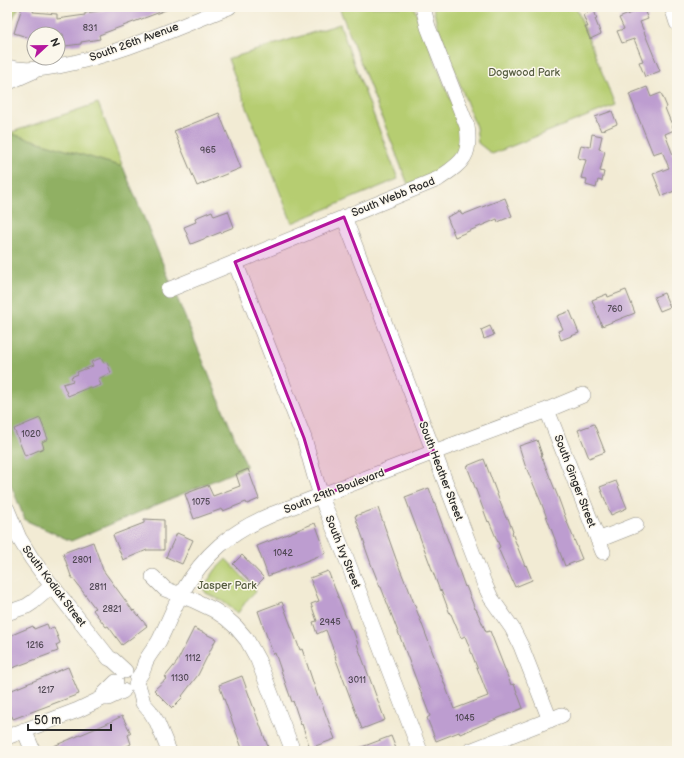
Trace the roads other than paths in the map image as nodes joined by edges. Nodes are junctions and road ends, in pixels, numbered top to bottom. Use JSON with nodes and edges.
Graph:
{"nodes":[{"id":1,"x":229,"y":7,"type":"edge"},
{"id":2,"x":423,"y":7,"type":"edge"},
{"id":3,"x":672,"y":7,"type":"edge"},
{"id":4,"x":677,"y":23,"type":"edge"},
{"id":5,"x":7,"y":67,"type":"edge"},
{"id":6,"x":37,"y":70,"type":"junction"},
{"id":7,"x":7,"y":83,"type":"edge"},
{"id":8,"x":344,"y":217,"type":"junction"},
{"id":9,"x":235,"y":262,"type":"junction"},
{"id":10,"x":168,"y":290,"type":"dead end"},
{"id":11,"x":583,"y":395,"type":"dead end"},
{"id":12,"x":547,"y":410,"type":"junction"},
{"id":13,"x":434,"y":452,"type":"junction"},
{"id":14,"x":321,"y":496,"type":"junction"},
{"id":15,"x":7,"y":509,"type":"edge"},
{"id":16,"x":636,"y":525,"type":"dead end"},
{"id":17,"x":153,"y":577,"type":"dead end"},
{"id":18,"x":52,"y":586,"type":"junction"},
{"id":19,"x":181,"y":595,"type":"junction"},
{"id":20,"x":7,"y":613,"type":"edge"},
{"id":21,"x":125,"y":681,"type":"junction"},
{"id":22,"x":24,"y":730,"type":"junction"},
{"id":23,"x":7,"y":737,"type":"edge"},
{"id":24,"x":33,"y":751,"type":"edge"},
{"id":25,"x":169,"y":751,"type":"edge"},
{"id":26,"x":293,"y":751,"type":"edge"},
{"id":27,"x":420,"y":751,"type":"edge"},
{"id":28,"x":470,"y":751,"type":"edge"}],
"edges":[{"from":1,"to":6,"type":"street","name":"South 26th Avenue"},
{"from":2,"to":8,"type":"street","name":"South Webb Road"},
{"from":3,"to":4,"type":"street"},
{"from":5,"to":6,"type":"street","name":"South 26th Avenue"},
{"from":6,"to":7,"type":"street","name":"South 26th Avenue"},
{"from":8,"to":9,"type":"street","name":"South Webb Road"},
{"from":8,"to":13,"type":"street","name":"South Heather Street"},
{"from":9,"to":10,"type":"street","name":"South Webb Road"},
{"from":9,"to":14,"type":"street","name":"South Ivy Street"},
{"from":11,"to":12,"type":"street","name":"South 29th Boulevard"},
{"from":12,"to":13,"type":"street","name":"South 29th Boulevard"},
{"from":12,"to":16,"type":"street","name":"South Ginger Street"},
{"from":13,"to":14,"type":"street","name":"South 29th Boulevard"},
{"from":13,"to":28,"type":"street","name":"South Heather Street"},
{"from":14,"to":19,"type":"street","name":"South 29th Boulevard"},
{"from":14,"to":27,"type":"street","name":"South Ivy Street"},
{"from":15,"to":18,"type":"street","name":"South Kodiak Street"},
{"from":17,"to":19,"type":"street"},
{"from":18,"to":20,"type":"street"},
{"from":18,"to":21,"type":"street","name":"South Kodiak Street"},
{"from":19,"to":21,"type":"street","name":"South 29th Boulevard"},
{"from":19,"to":26,"type":"street"},
{"from":21,"to":22,"type":"street","name":"South 29th Boulevard"},
{"from":21,"to":25,"type":"street","name":"South Kodiak Street"},
{"from":22,"to":23,"type":"street","name":"South 29th Boulevard"},
{"from":22,"to":24,"type":"street"}]}
